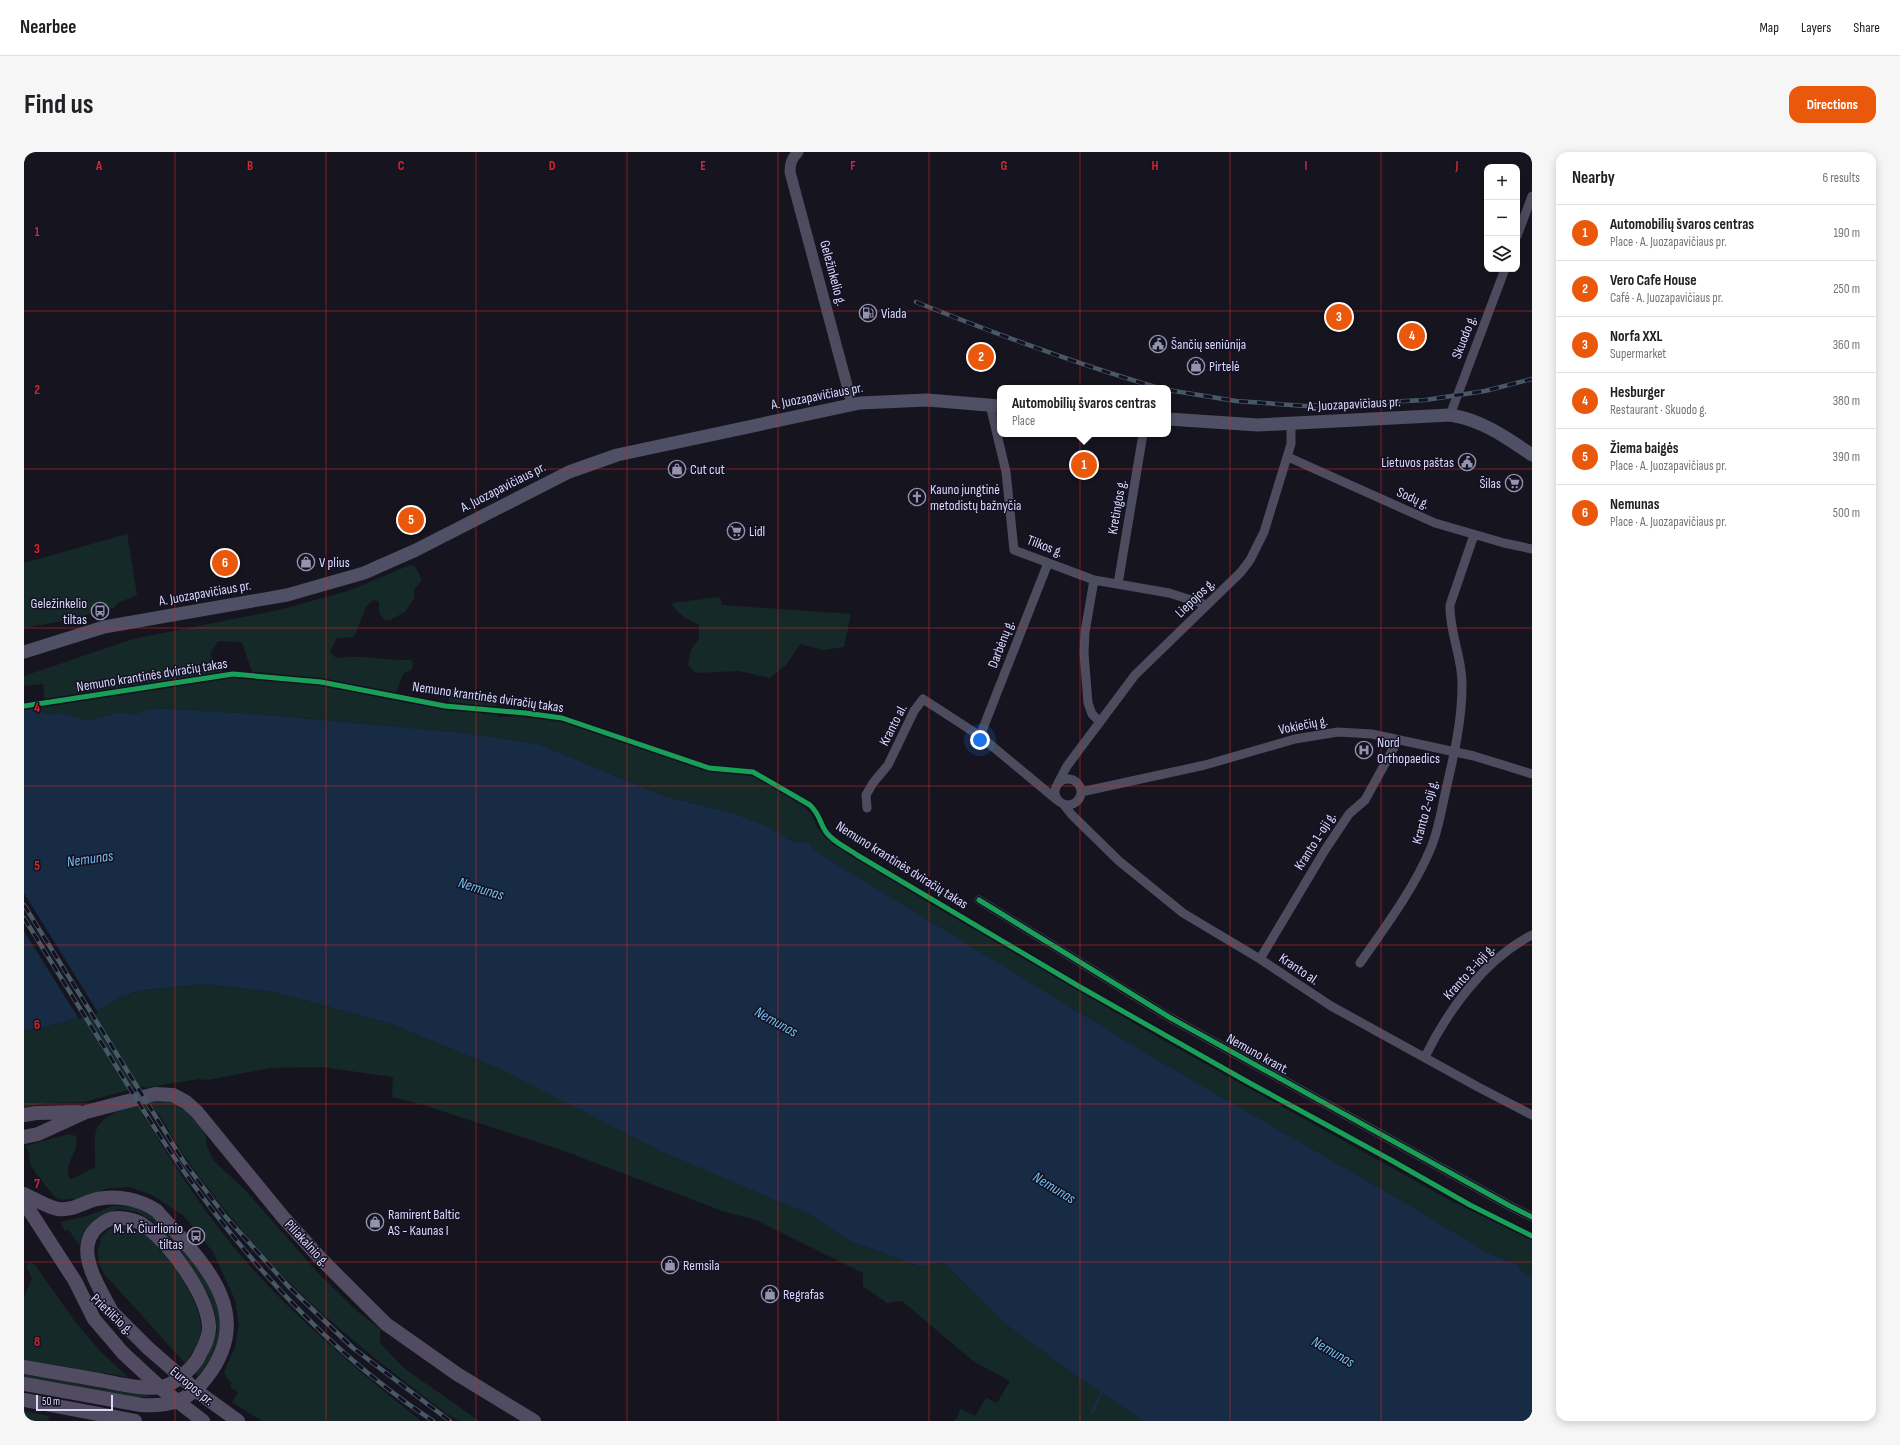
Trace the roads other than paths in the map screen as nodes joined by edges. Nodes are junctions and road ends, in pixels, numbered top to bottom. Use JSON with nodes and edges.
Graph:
{"nodes":[{"id":1,"x":798,"y":152,"type":"edge"},
{"id":2,"x":1532,"y":196,"type":"edge"},
{"id":3,"x":1520,"y":228,"type":"edge"},
{"id":4,"x":1503,"y":272,"type":"edge"},
{"id":5,"x":852,"y":404,"type":"junction"},
{"id":6,"x":995,"y":405,"type":"edge"},
{"id":7,"x":1450,"y":416,"type":"junction"},
{"id":8,"x":997,"y":417,"type":"edge"},
{"id":9,"x":1171,"y":419,"type":"edge"},
{"id":10,"x":1291,"y":424,"type":"junction"},
{"id":11,"x":1000,"y":437,"type":"edge"},
{"id":12,"x":1142,"y":437,"type":"edge"},
{"id":13,"x":1532,"y":454,"type":"edge"},
{"id":14,"x":1288,"y":457,"type":"junction"},
{"id":15,"x":1474,"y":535,"type":"junction"},
{"id":16,"x":1532,"y":548,"type":"edge"},
{"id":17,"x":1048,"y":563,"type":"junction"},
{"id":18,"x":1094,"y":580,"type":"junction"},
{"id":19,"x":1118,"y":584,"type":"junction"},
{"id":20,"x":1207,"y":605,"type":"junction"},
{"id":21,"x":26,"y":650,"type":"edge"},
{"id":22,"x":1100,"y":722,"type":"junction"},
{"id":23,"x":980,"y":736,"type":"junction"},
{"id":24,"x":1398,"y":740,"type":"junction"},
{"id":25,"x":1454,"y":752,"type":"junction"},
{"id":26,"x":1067,"y":766,"type":"junction"},
{"id":27,"x":1532,"y":774,"type":"edge"},
{"id":28,"x":1070,"y":779,"type":"junction"},
{"id":29,"x":1057,"y":785,"type":"junction"},
{"id":30,"x":1041,"y":786,"type":"junction"},
{"id":31,"x":1081,"y":792,"type":"junction"},
{"id":32,"x":1065,"y":803,"type":"junction"},
{"id":33,"x":867,"y":808,"type":"dead end"},
{"id":34,"x":979,"y":900,"type":"dead end"},
{"id":35,"x":1532,"y":936,"type":"edge"},
{"id":36,"x":1260,"y":959,"type":"junction"},
{"id":37,"x":1360,"y":963,"type":"dead end"},
{"id":38,"x":1425,"y":1057,"type":"junction"},
{"id":39,"x":86,"y":1112,"type":"junction"},
{"id":40,"x":24,"y":1115,"type":"edge"},
{"id":41,"x":1532,"y":1115,"type":"edge"},
{"id":42,"x":24,"y":1137,"type":"edge"},
{"id":43,"x":24,"y":1194,"type":"edge"},
{"id":44,"x":24,"y":1202,"type":"edge"},
{"id":45,"x":1532,"y":1217,"type":"edge"},
{"id":46,"x":75,"y":1281,"type":"junction"},
{"id":47,"x":111,"y":1310,"type":"junction"},
{"id":48,"x":148,"y":1348,"type":"joint"},
{"id":49,"x":123,"y":1353,"type":"joint"},
{"id":50,"x":24,"y":1367,"type":"edge"},
{"id":51,"x":24,"y":1384,"type":"edge"},
{"id":52,"x":24,"y":1400,"type":"edge"},
{"id":53,"x":135,"y":1421,"type":"edge"},
{"id":54,"x":203,"y":1421,"type":"edge"},
{"id":55,"x":238,"y":1421,"type":"edge"},
{"id":56,"x":534,"y":1421,"type":"edge"}],
"edges":[{"from":1,"to":5,"type":"street","name":"Geležinkelio g."},
{"from":2,"to":3,"type":"street"},
{"from":4,"to":7,"type":"street","name":"Skuodo g."},
{"from":5,"to":6,"type":"main road","name":"A. Juozapavičiaus pr."},
{"from":5,"to":21,"type":"main road","name":"A. Juozapavičiaus pr."},
{"from":6,"to":8,"type":"street","name":"Tilkos g."},
{"from":7,"to":10,"type":"main road","name":"A. Juozapavičiaus pr."},
{"from":7,"to":13,"type":"main road","name":"A. Juozapavičiaus pr."},
{"from":9,"to":10,"type":"main road","name":"A. Juozapavičiaus pr."},
{"from":10,"to":14,"type":"street","name":"Liepojos g."},
{"from":11,"to":17,"type":"street","name":"Tilkos g."},
{"from":12,"to":19,"type":"street","name":"Kretingos g."},
{"from":14,"to":15,"type":"street","name":"Sodų g."},
{"from":14,"to":20,"type":"street","name":"Liepojos g."},
{"from":15,"to":16,"type":"street","name":"Sodų g."},
{"from":15,"to":25,"type":"street","name":"Kranto 2-oji g."},
{"from":17,"to":18,"type":"street","name":"Tilkos g."},
{"from":17,"to":23,"type":"street","name":"Darbėnų g."},
{"from":18,"to":19,"type":"street","name":"Tilkos g."},
{"from":18,"to":22,"type":"street"},
{"from":19,"to":20,"type":"street","name":"Tilkos g."},
{"from":20,"to":22,"type":"street","name":"Liepojos g."},
{"from":22,"to":26,"type":"street","name":"Liepojos g."},
{"from":23,"to":30,"type":"street","name":"Kranto al."},
{"from":23,"to":33,"type":"street","name":"Kranto al."},
{"from":24,"to":25,"type":"street","name":"Vokiečių g."},
{"from":24,"to":31,"type":"street","name":"Vokiečių g."},
{"from":24,"to":36,"type":"street","name":"Kranto 1-oji g."},
{"from":25,"to":27,"type":"street","name":"Vokiečių g."},
{"from":25,"to":37,"type":"street","name":"Kranto 2-oji g."},
{"from":26,"to":28,"type":"street"},
{"from":26,"to":29,"type":"street","name":"Liepojos g."},
{"from":28,"to":29,"type":"street"},
{"from":28,"to":31,"type":"street"},
{"from":29,"to":30,"type":"street"},
{"from":29,"to":32,"type":"street","name":"Kranto al."},
{"from":30,"to":32,"type":"street","name":"Kranto al."},
{"from":31,"to":32,"type":"street"},
{"from":32,"to":36,"type":"street","name":"Kranto al."},
{"from":34,"to":45,"type":"street","name":"Nemuno krant."},
{"from":35,"to":38,"type":"street","name":"Kranto 3-ioji g."},
{"from":36,"to":38,"type":"street","name":"Kranto al."},
{"from":38,"to":41,"type":"street","name":"Kranto al."},
{"from":39,"to":40,"type":"main road"},
{"from":39,"to":42,"type":"main road"},
{"from":39,"to":56,"type":"main road","name":"Piliakalnio g."},
{"from":43,"to":51,"type":"main road"},
{"from":44,"to":46,"type":"main road","name":"Prietilčio g."},
{"from":46,"to":47,"type":"main road","name":"Prietilčio g."},
{"from":46,"to":49,"type":"main road","name":"Prietilčio g."},
{"from":47,"to":48,"type":"main road","name":"Prietilčio g."},
{"from":47,"to":50,"type":"main road"},
{"from":48,"to":55,"type":"main road","name":"Europos pr.","bridge":true},
{"from":49,"to":54,"type":"main road","name":"Europos pr.","bridge":true},
{"from":52,"to":53,"type":"main road"}]}
